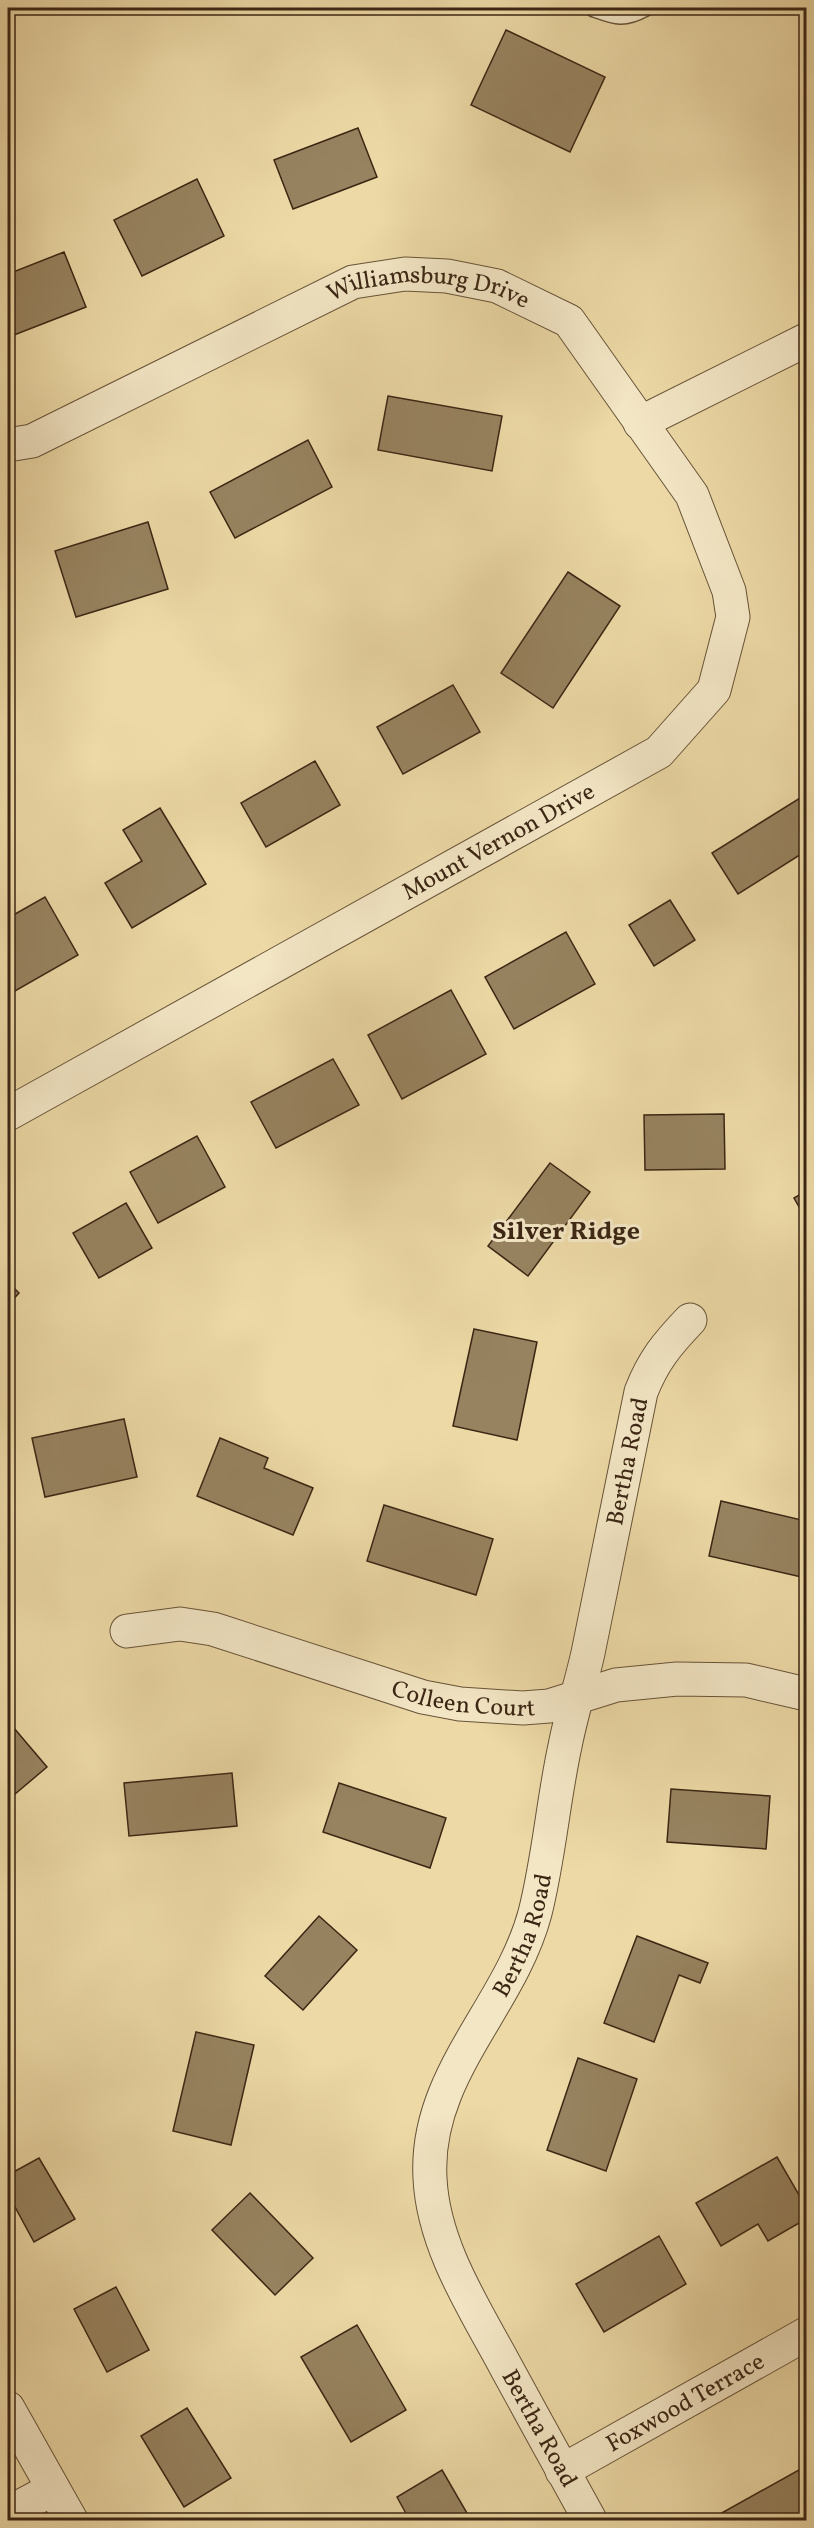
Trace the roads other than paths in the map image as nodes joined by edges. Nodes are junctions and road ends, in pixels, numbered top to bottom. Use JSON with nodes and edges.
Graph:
{"nodes":[{"id":1,"x":593,"y":8,"type":"edge"},
{"id":2,"x":645,"y":8,"type":"edge"},
{"id":3,"x":807,"y":340,"type":"edge"},
{"id":4,"x":640,"y":423,"type":"junction"},
{"id":5,"x":8,"y":445,"type":"edge"},
{"id":6,"x":8,"y":1114,"type":"edge"},
{"id":7,"x":690,"y":1320,"type":"dead end"},
{"id":8,"x":127,"y":1631,"type":"dead end"},
{"id":9,"x":807,"y":1694,"type":"edge"},
{"id":10,"x":578,"y":1696,"type":"junction"},
{"id":11,"x":807,"y":2334,"type":"edge"},
{"id":12,"x":8,"y":2408,"type":"edge"},
{"id":13,"x":562,"y":2471,"type":"junction"},
{"id":14,"x":52,"y":2489,"type":"junction"},
{"id":15,"x":8,"y":2513,"type":"edge"},
{"id":16,"x":70,"y":2520,"type":"edge"},
{"id":17,"x":590,"y":2520,"type":"edge"}],
"edges":[{"from":1,"to":2,"type":"lane"},
{"from":3,"to":4,"type":"street"},
{"from":4,"to":5,"type":"street","name":"Williamsburg Drive"},
{"from":4,"to":6,"type":"street","name":"Mount Vernon Drive"},
{"from":7,"to":10,"type":"street","name":"Bertha Road"},
{"from":8,"to":10,"type":"street","name":"Colleen Court"},
{"from":9,"to":10,"type":"street","name":"Colleen Court"},
{"from":10,"to":13,"type":"street","name":"Bertha Road"},
{"from":11,"to":13,"type":"street","name":"Foxwood Terrace"},
{"from":12,"to":14,"type":"street"},
{"from":13,"to":17,"type":"street","name":"Bertha Road"},
{"from":14,"to":15,"type":"street"},
{"from":14,"to":16,"type":"street"}]}
